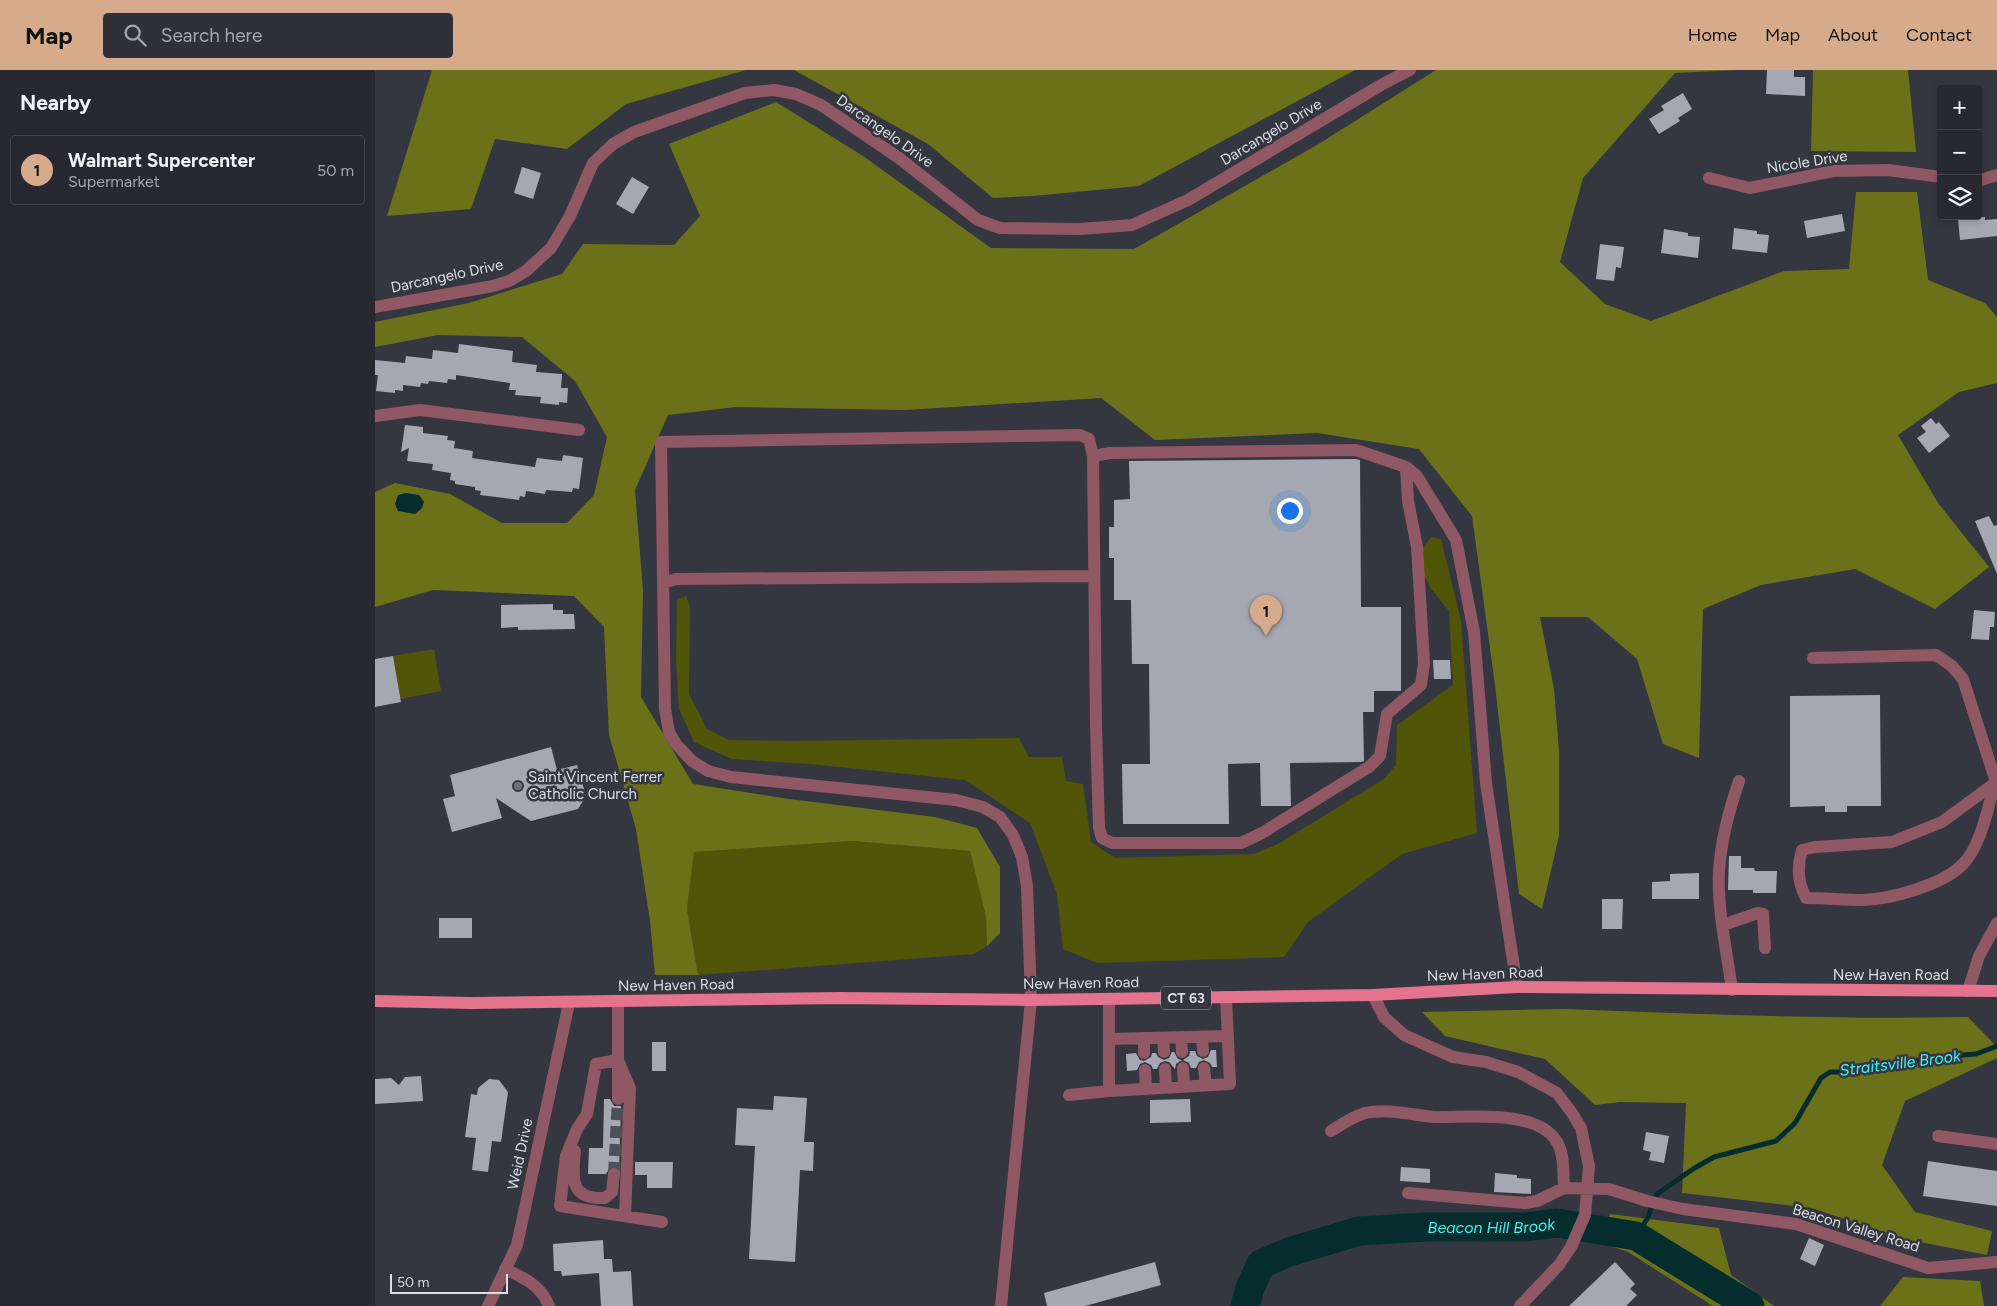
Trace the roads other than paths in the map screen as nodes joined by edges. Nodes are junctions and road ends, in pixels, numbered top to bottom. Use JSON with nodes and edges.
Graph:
{"nodes":[{"id":1,"x":1410,"y":70,"type":"edge"},
{"id":2,"x":1997,"y":175,"type":"edge"},
{"id":3,"x":1937,"y":176,"type":"edge"},
{"id":4,"x":1709,"y":178,"type":"dead end"},
{"id":5,"x":1982,"y":180,"type":"edge"},
{"id":6,"x":375,"y":307,"type":"edge"},
{"id":7,"x":375,"y":416,"type":"edge"},
{"id":8,"x":579,"y":430,"type":"dead end"},
{"id":9,"x":1093,"y":456,"type":"junction"},
{"id":10,"x":1406,"y":467,"type":"junction"},
{"id":11,"x":1094,"y":576,"type":"junction"},
{"id":12,"x":663,"y":583,"type":"junction"},
{"id":13,"x":1813,"y":658,"type":"dead end"},
{"id":14,"x":1739,"y":781,"type":"dead end"},
{"id":15,"x":1996,"y":784,"type":"edge"},
{"id":16,"x":1997,"y":923,"type":"edge"},
{"id":17,"x":1723,"y":925,"type":"junction"},
{"id":18,"x":1765,"y":948,"type":"dead end"},
{"id":19,"x":1517,"y":988,"type":"junction"},
{"id":20,"x":1732,"y":990,"type":"junction"},
{"id":21,"x":1968,"y":991,"type":"junction"},
{"id":22,"x":1997,"y":991,"type":"edge"},
{"id":23,"x":1373,"y":995,"type":"junction"},
{"id":24,"x":1227,"y":997,"type":"junction"},
{"id":25,"x":1109,"y":999,"type":"junction"},
{"id":26,"x":1031,"y":1000,"type":"junction"},
{"id":27,"x":375,"y":1001,"type":"edge"},
{"id":28,"x":618,"y":1002,"type":"junction"},
{"id":29,"x":569,"y":1003,"type":"junction"},
{"id":30,"x":1228,"y":1036,"type":"junction"},
{"id":31,"x":1181,"y":1037,"type":"junction"},
{"id":32,"x":1202,"y":1037,"type":"junction"},
{"id":33,"x":1144,"y":1038,"type":"junction"},
{"id":34,"x":1163,"y":1038,"type":"junction"},
{"id":35,"x":1109,"y":1039,"type":"junction"},
{"id":36,"x":1203,"y":1051,"type":"dead end"},
{"id":37,"x":1164,"y":1052,"type":"dead end"},
{"id":38,"x":1182,"y":1052,"type":"dead end"},
{"id":39,"x":1144,"y":1053,"type":"dead end"},
{"id":40,"x":618,"y":1060,"type":"junction"},
{"id":41,"x":1183,"y":1068,"type":"dead end"},
{"id":42,"x":1204,"y":1068,"type":"dead end"},
{"id":43,"x":1165,"y":1069,"type":"dead end"},
{"id":44,"x":1145,"y":1070,"type":"dead end"},
{"id":45,"x":1206,"y":1085,"type":"junction"},
{"id":46,"x":1184,"y":1086,"type":"junction"},
{"id":47,"x":1166,"y":1087,"type":"junction"},
{"id":48,"x":1146,"y":1089,"type":"junction"},
{"id":49,"x":1109,"y":1091,"type":"junction"},
{"id":50,"x":1069,"y":1095,"type":"dead end"},
{"id":51,"x":618,"y":1099,"type":"tunnel mouth"},
{"id":52,"x":577,"y":1129,"type":"junction"},
{"id":53,"x":1331,"y":1131,"type":"dead end"},
{"id":54,"x":1938,"y":1136,"type":"dead end"},
{"id":55,"x":1997,"y":1144,"type":"edge"},
{"id":56,"x":614,"y":1174,"type":"tunnel mouth"},
{"id":57,"x":1564,"y":1188,"type":"junction"},
{"id":58,"x":1588,"y":1188,"type":"junction"},
{"id":59,"x":1408,"y":1193,"type":"dead end"},
{"id":60,"x":625,"y":1216,"type":"junction"},
{"id":61,"x":662,"y":1222,"type":"dead end"},
{"id":62,"x":1997,"y":1262,"type":"edge"},
{"id":63,"x":505,"y":1269,"type":"junction"},
{"id":64,"x":488,"y":1306,"type":"edge"},
{"id":65,"x":549,"y":1306,"type":"edge"},
{"id":66,"x":1001,"y":1306,"type":"edge"},
{"id":67,"x":1520,"y":1306,"type":"edge"}],
"edges":[{"from":1,"to":6,"type":"street","name":"Darcangelo Drive"},
{"from":2,"to":5,"type":"street"},
{"from":3,"to":4,"type":"street","name":"Nicole Drive"},
{"from":7,"to":8,"type":"street"},
{"from":9,"to":10,"type":"street"},
{"from":9,"to":11,"type":"street"},
{"from":9,"to":12,"type":"street"},
{"from":10,"to":11,"type":"street"},
{"from":10,"to":19,"type":"street"},
{"from":11,"to":12,"type":"street"},
{"from":12,"to":26,"type":"street"},
{"from":13,"to":15,"type":"street"},
{"from":14,"to":17,"type":"street"},
{"from":15,"to":15,"type":"street"},
{"from":16,"to":21,"type":"street"},
{"from":17,"to":18,"type":"street"},
{"from":17,"to":20,"type":"street"},
{"from":19,"to":20,"type":"main road","name":"New Haven Road","number":"CT 63"},
{"from":19,"to":23,"type":"main road","name":"New Haven Road","number":"CT 63"},
{"from":20,"to":21,"type":"main road","name":"New Haven Road","number":"CT 63"},
{"from":21,"to":22,"type":"main road","name":"New Haven Road","number":"CT 63"},
{"from":23,"to":24,"type":"main road","name":"New Haven Road","number":"CT 63"},
{"from":23,"to":58,"type":"street"},
{"from":24,"to":25,"type":"main road","name":"New Haven Road","number":"CT 63"},
{"from":24,"to":30,"type":"street"},
{"from":25,"to":26,"type":"main road","name":"New Haven Road","number":"CT 63"},
{"from":25,"to":35,"type":"street"},
{"from":26,"to":28,"type":"main road","name":"New Haven Road","number":"CT 63"},
{"from":26,"to":66,"type":"street"},
{"from":27,"to":29,"type":"main road","name":"New Haven Road","number":"CT 63"},
{"from":28,"to":29,"type":"main road","name":"New Haven Road","number":"CT 63"},
{"from":28,"to":40,"type":"street"},
{"from":29,"to":63,"type":"street","name":"Weid Drive"},
{"from":30,"to":32,"type":"street"},
{"from":30,"to":45,"type":"street"},
{"from":31,"to":32,"type":"street"},
{"from":31,"to":34,"type":"street"},
{"from":31,"to":38,"type":"street"},
{"from":32,"to":36,"type":"street"},
{"from":33,"to":34,"type":"street"},
{"from":33,"to":35,"type":"street"},
{"from":33,"to":39,"type":"street"},
{"from":34,"to":37,"type":"street"},
{"from":35,"to":49,"type":"street"},
{"from":40,"to":51,"type":"street"},
{"from":40,"to":52,"type":"street"},
{"from":40,"to":60,"type":"street"},
{"from":41,"to":46,"type":"street"},
{"from":42,"to":45,"type":"street"},
{"from":43,"to":47,"type":"street"},
{"from":44,"to":48,"type":"street"},
{"from":45,"to":46,"type":"street"},
{"from":46,"to":47,"type":"street"},
{"from":47,"to":48,"type":"street"},
{"from":48,"to":49,"type":"street"},
{"from":49,"to":50,"type":"street"},
{"from":52,"to":56,"type":"street"},
{"from":52,"to":60,"type":"street"},
{"from":53,"to":57,"type":"street"},
{"from":54,"to":55,"type":"street"},
{"from":57,"to":58,"type":"street","name":"Beacon Valley Road"},
{"from":57,"to":59,"type":"street"},
{"from":58,"to":62,"type":"street","name":"Beacon Valley Road"},
{"from":58,"to":67,"type":"street"},
{"from":60,"to":61,"type":"street"},
{"from":63,"to":64,"type":"street","name":"Weid Drive"},
{"from":63,"to":65,"type":"street"}]}
